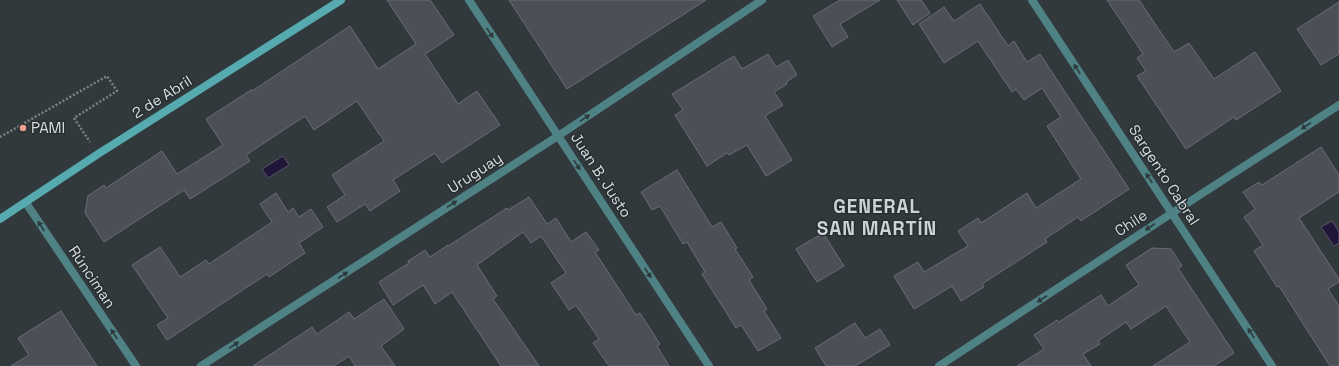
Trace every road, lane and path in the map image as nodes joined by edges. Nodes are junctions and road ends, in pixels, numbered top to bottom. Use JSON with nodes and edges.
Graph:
{"nodes":[{"id":1,"x":341,"y":0,"type":"edge"},
{"id":2,"x":469,"y":0,"type":"edge"},
{"id":3,"x":762,"y":0,"type":"edge"},
{"id":4,"x":1032,"y":0,"type":"edge"},
{"id":5,"x":1339,"y":105,"type":"edge"},
{"id":6,"x":558,"y":136,"type":"junction"},
{"id":7,"x":0,"y":137,"type":"edge"},
{"id":8,"x":98,"y":154,"type":"junction"},
{"id":9,"x":26,"y":203,"type":"junction"},
{"id":10,"x":1172,"y":212,"type":"junction"},
{"id":11,"x":0,"y":219,"type":"edge"},
{"id":12,"x":136,"y":366,"type":"edge"},
{"id":13,"x":201,"y":366,"type":"edge"},
{"id":14,"x":709,"y":366,"type":"edge"},
{"id":15,"x":940,"y":366,"type":"edge"},
{"id":16,"x":1272,"y":366,"type":"edge"}],
"edges":[{"from":1,"to":8,"type":"main road","name":"2 de Abril"},
{"from":2,"to":6,"type":"street","name":"Juan B. Justo","one_way":true},
{"from":6,"to":3,"type":"street","name":"Uruguay","one_way":true},
{"from":10,"to":4,"type":"street","name":"Sargento Cabral","one_way":true},
{"from":5,"to":10,"type":"street","name":"Chile","one_way":true},
{"from":13,"to":6,"type":"street","name":"Uruguay","one_way":true},
{"from":6,"to":14,"type":"street","name":"Juan B. Justo","one_way":true},
{"from":7,"to":8,"type":"path"},
{"from":8,"to":9,"type":"main road","name":"2 de Abril"},
{"from":9,"to":11,"type":"main road","name":"2 de Abril"},
{"from":12,"to":9,"type":"street","name":"Rúnciman","one_way":true},
{"from":10,"to":15,"type":"street","name":"Chile","one_way":true},
{"from":16,"to":10,"type":"street","name":"Sargento Cabral","one_way":true}]}
